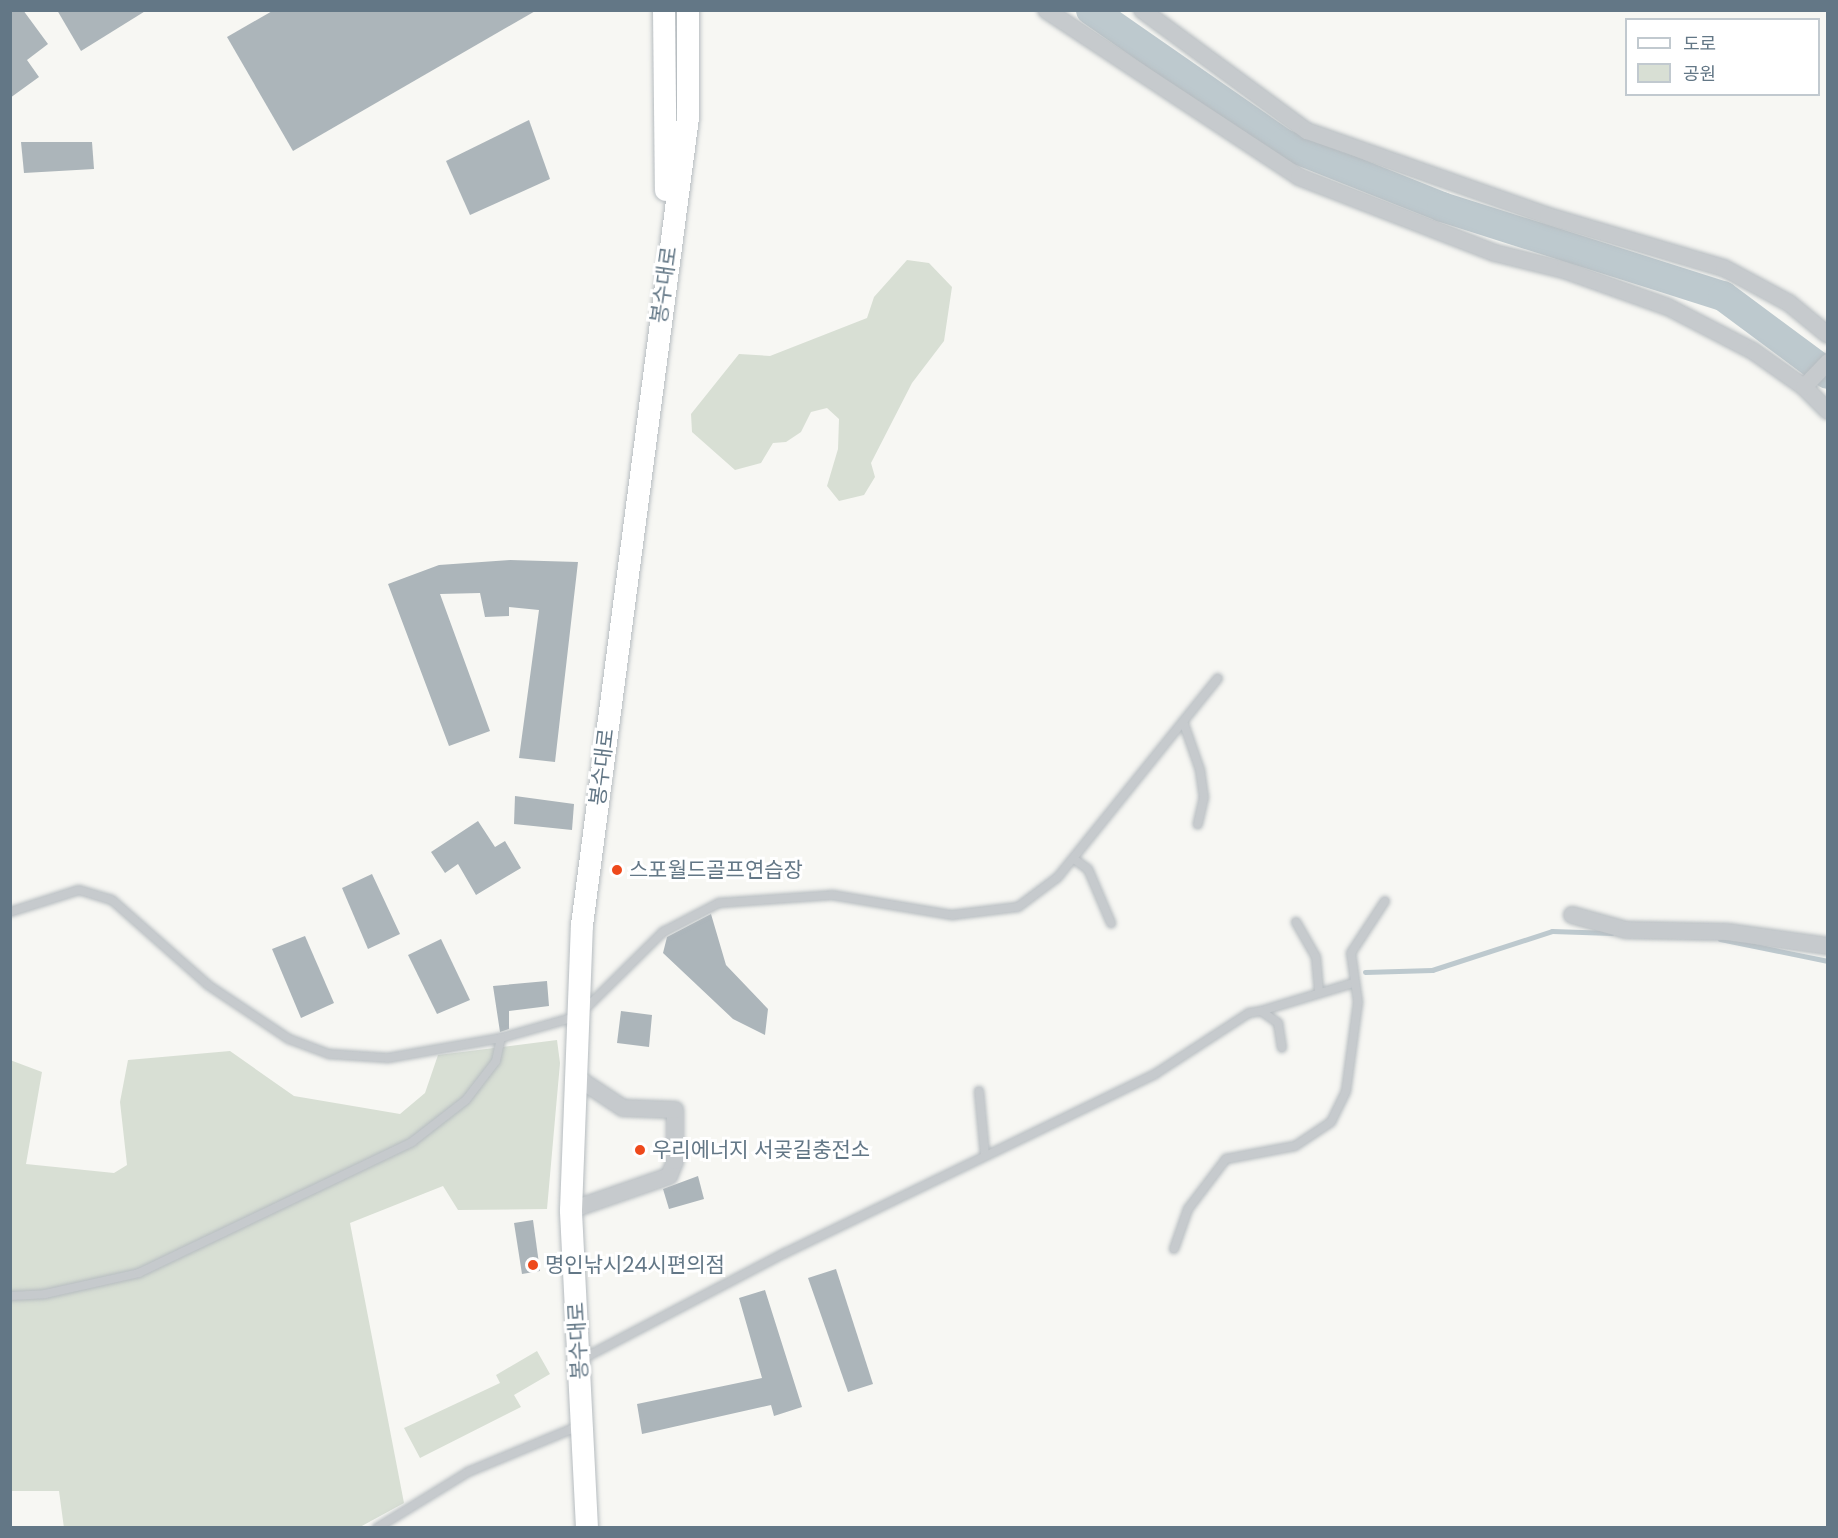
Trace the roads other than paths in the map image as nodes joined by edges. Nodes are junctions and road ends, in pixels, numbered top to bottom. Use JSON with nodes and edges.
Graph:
{"nodes":[{"id":1,"x":664,"y":10,"type":"edge"},
{"id":2,"x":688,"y":10,"type":"edge"},
{"id":3,"x":1046,"y":10,"type":"edge"},
{"id":4,"x":1142,"y":10,"type":"edge"},
{"id":5,"x":668,"y":251,"type":"junction"},
{"id":6,"x":1827,"y":335,"type":"edge"},
{"id":7,"x":1827,"y":362,"type":"edge"},
{"id":8,"x":1804,"y":386,"type":"junction"},
{"id":9,"x":1827,"y":411,"type":"edge"},
{"id":10,"x":1218,"y":678,"type":"dead end"},
{"id":11,"x":1184,"y":724,"type":"junction"},
{"id":12,"x":1198,"y":824,"type":"dead end"},
{"id":13,"x":1074,"y":859,"type":"junction"},
{"id":14,"x":1385,"y":901,"type":"dead end"},
{"id":15,"x":10,"y":912,"type":"edge"},
{"id":16,"x":1572,"y":915,"type":"dead end"},
{"id":17,"x":1296,"y":922,"type":"dead end"},
{"id":18,"x":1111,"y":923,"type":"dead end"},
{"id":19,"x":1827,"y":946,"type":"edge"},
{"id":20,"x":1353,"y":983,"type":"junction"},
{"id":21,"x":1319,"y":990,"type":"junction"},
{"id":22,"x":1261,"y":1011,"type":"junction"},
{"id":23,"x":578,"y":1016,"type":"junction"},
{"id":24,"x":501,"y":1038,"type":"junction"},
{"id":25,"x":1282,"y":1048,"type":"dead end"},
{"id":26,"x":576,"y":1077,"type":"junction"},
{"id":27,"x":979,"y":1090,"type":"dead end"},
{"id":28,"x":985,"y":1154,"type":"junction"},
{"id":29,"x":571,"y":1210,"type":"junction"},
{"id":30,"x":1174,"y":1249,"type":"dead end"},
{"id":31,"x":10,"y":1296,"type":"edge"},
{"id":32,"x":579,"y":1360,"type":"junction"},
{"id":33,"x":582,"y":1425,"type":"junction"},
{"id":34,"x":377,"y":1527,"type":"edge"},
{"id":35,"x":587,"y":1527,"type":"edge"}],
"edges":[{"from":1,"to":5,"type":"main road"},
{"from":2,"to":5,"type":"main road","name":"봉수대로"},
{"from":3,"to":8,"type":"street"},
{"from":4,"to":6,"type":"street"},
{"from":5,"to":23,"type":"main road","name":"봉수대로"},
{"from":7,"to":8,"type":"street"},
{"from":8,"to":9,"type":"street"},
{"from":10,"to":11,"type":"lane"},
{"from":11,"to":12,"type":"lane"},
{"from":11,"to":13,"type":"lane"},
{"from":13,"to":18,"type":"lane"},
{"from":13,"to":23,"type":"lane"},
{"from":14,"to":20,"type":"lane"},
{"from":15,"to":24,"type":"lane"},
{"from":16,"to":19,"type":"street"},
{"from":17,"to":21,"type":"lane"},
{"from":20,"to":21,"type":"lane"},
{"from":20,"to":30,"type":"lane"},
{"from":21,"to":22,"type":"lane"},
{"from":22,"to":25,"type":"lane"},
{"from":22,"to":28,"type":"lane"},
{"from":23,"to":24,"type":"lane"},
{"from":23,"to":26,"type":"main road","name":"봉수대로"},
{"from":24,"to":31,"type":"lane"},
{"from":26,"to":29,"type":"main road","name":"봉수대로"},
{"from":26,"to":29,"type":"street"},
{"from":27,"to":28,"type":"lane"},
{"from":28,"to":32,"type":"lane"},
{"from":29,"to":32,"type":"main road","name":"봉수대로"},
{"from":32,"to":33,"type":"main road","name":"봉수대로"},
{"from":33,"to":34,"type":"lane"},
{"from":33,"to":35,"type":"main road","name":"봉수대로"}]}
